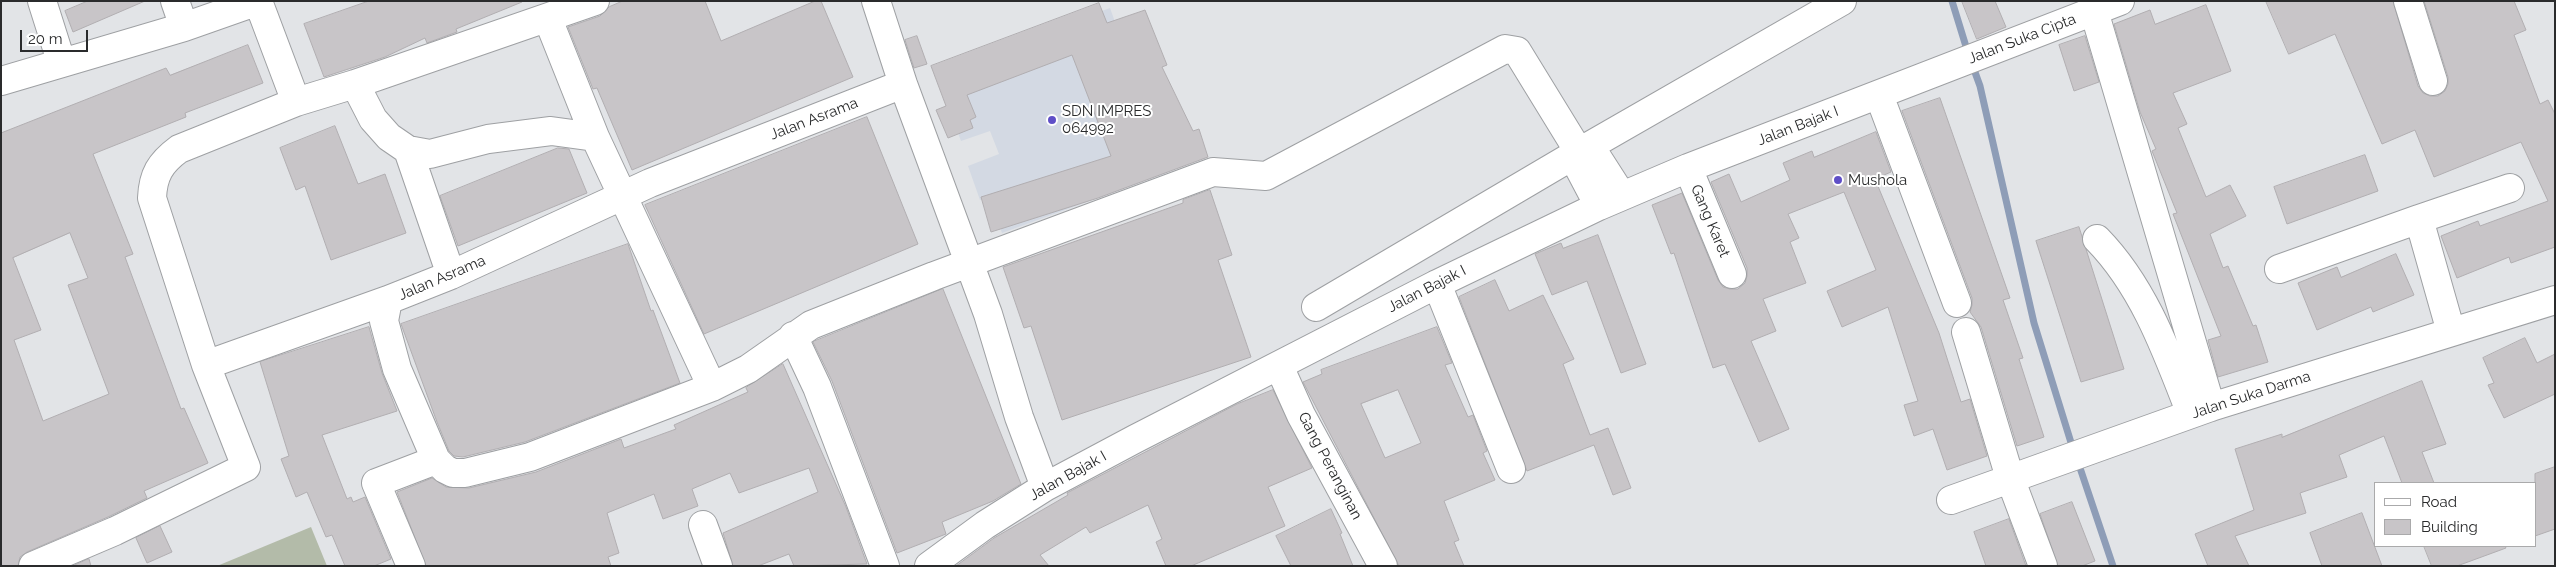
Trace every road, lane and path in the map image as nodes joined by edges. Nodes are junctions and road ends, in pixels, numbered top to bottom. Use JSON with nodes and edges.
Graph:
{"nodes":[{"id":1,"x":42,"y":1,"type":"edge"},
{"id":2,"x":175,"y":1,"type":"edge"},
{"id":3,"x":258,"y":1,"type":"edge"},
{"id":4,"x":595,"y":1,"type":"edge"},
{"id":5,"x":876,"y":1,"type":"edge"},
{"id":6,"x":1842,"y":1,"type":"edge"},
{"id":7,"x":2120,"y":1,"type":"edge"},
{"id":8,"x":2408,"y":1,"type":"edge"},
{"id":9,"x":2094,"y":11,"type":"junction"},
{"id":10,"x":548,"y":19,"type":"junction"},
{"id":11,"x":184,"y":27,"type":"junction"},
{"id":12,"x":61,"y":61,"type":"junction"},
{"id":13,"x":1952,"y":66,"type":"joint"},
{"id":14,"x":1,"y":81,"type":"edge"},
{"id":15,"x":2433,"y":81,"type":"dead end"},
{"id":16,"x":355,"y":84,"type":"junction"},
{"id":17,"x":903,"y":84,"type":"junction"},
{"id":18,"x":1879,"y":95,"type":"junction"},
{"id":19,"x":296,"y":102,"type":"junction"},
{"id":20,"x":595,"y":136,"type":"junction"},
{"id":21,"x":408,"y":150,"type":"junction"},
{"id":22,"x":1579,"y":152,"type":"junction"},
{"id":23,"x":1688,"y":168,"type":"junction"},
{"id":24,"x":2510,"y":188,"type":"dead end"},
{"id":25,"x":624,"y":195,"type":"junction"},
{"id":26,"x":1611,"y":201,"type":"junction"},
{"id":27,"x":2419,"y":219,"type":"junction"},
{"id":28,"x":2097,"y":239,"type":"dead end"},
{"id":29,"x":969,"y":264,"type":"junction"},
{"id":30,"x":2279,"y":269,"type":"dead end"},
{"id":31,"x":1732,"y":274,"type":"dead end"},
{"id":32,"x":451,"y":275,"type":"junction"},
{"id":33,"x":1437,"y":284,"type":"junction"},
{"id":34,"x":388,"y":300,"type":"junction"},
{"id":35,"x":2555,"y":300,"type":"edge"},
{"id":36,"x":1957,"y":304,"type":"dead end"},
{"id":37,"x":1316,"y":307,"type":"dead end"},
{"id":38,"x":1966,"y":332,"type":"dead end"},
{"id":39,"x":2451,"y":332,"type":"junction"},
{"id":40,"x":793,"y":336,"type":"junction"},
{"id":41,"x":206,"y":365,"type":"junction"},
{"id":42,"x":1280,"y":366,"type":"junction"},
{"id":43,"x":712,"y":387,"type":"junction"},
{"id":44,"x":2201,"y":410,"type":"junction"},
{"id":45,"x":436,"y":460,"type":"junction"},
{"id":46,"x":1511,"y":469,"type":"dead end"},
{"id":47,"x":2010,"y":478,"type":"junction"},
{"id":48,"x":1045,"y":488,"type":"junction"},
{"id":49,"x":1951,"y":500,"type":"dead end"},
{"id":50,"x":703,"y":525,"type":"dead end"},
{"id":51,"x":33,"y":566,"type":"edge"},
{"id":52,"x":411,"y":566,"type":"edge"},
{"id":53,"x":718,"y":566,"type":"edge"},
{"id":54,"x":885,"y":566,"type":"edge"},
{"id":55,"x":929,"y":566,"type":"edge"},
{"id":56,"x":1383,"y":566,"type":"edge"},
{"id":57,"x":2043,"y":566,"type":"edge"}],
"edges":[{"from":1,"to":12,"type":"street"},
{"from":2,"to":11,"type":"street"},
{"from":3,"to":11,"type":"street"},
{"from":3,"to":19,"type":"street"},
{"from":4,"to":10,"type":"street"},
{"from":5,"to":17,"type":"street"},
{"from":6,"to":22,"type":"street"},
{"from":7,"to":9,"type":"street","name":"Jalan Suka Cipta"},
{"from":8,"to":15,"type":"street"},
{"from":9,"to":13,"type":"street","name":"Jalan Suka Cipta"},
{"from":9,"to":44,"type":"street"},
{"from":10,"to":16,"type":"street"},
{"from":10,"to":20,"type":"street"},
{"from":11,"to":12,"type":"street"},
{"from":12,"to":14,"type":"street"},
{"from":13,"to":18,"type":"street","name":"Jalan Bajak I"},
{"from":16,"to":19,"type":"street"},
{"from":16,"to":21,"type":"street"},
{"from":17,"to":25,"type":"street","name":"Jalan Asrama"},
{"from":17,"to":29,"type":"street"},
{"from":18,"to":23,"type":"street","name":"Jalan Bajak I"},
{"from":18,"to":36,"type":"street"},
{"from":19,"to":41,"type":"street"},
{"from":20,"to":21,"type":"street"},
{"from":20,"to":25,"type":"street"},
{"from":21,"to":32,"type":"street"},
{"from":22,"to":26,"type":"street"},
{"from":22,"to":29,"type":"street"},
{"from":22,"to":37,"type":"street"},
{"from":23,"to":26,"type":"street","name":"Jalan Bajak I"},
{"from":23,"to":31,"type":"street","name":"Gang Karet"},
{"from":24,"to":27,"type":"street"},
{"from":25,"to":32,"type":"street","name":"Jalan Asrama"},
{"from":25,"to":43,"type":"street"},
{"from":26,"to":33,"type":"street","name":"Jalan Bajak I"},
{"from":27,"to":30,"type":"street"},
{"from":27,"to":39,"type":"street"},
{"from":28,"to":44,"type":"street"},
{"from":29,"to":40,"type":"street"},
{"from":29,"to":48,"type":"street"},
{"from":32,"to":34,"type":"street","name":"Jalan Asrama"},
{"from":33,"to":42,"type":"street","name":"Jalan Bajak I"},
{"from":33,"to":46,"type":"street"},
{"from":34,"to":41,"type":"street"},
{"from":34,"to":45,"type":"street","name":"Jalan Asrama"},
{"from":35,"to":39,"type":"street","name":"Jalan Suka Darma"},
{"from":38,"to":47,"type":"street"},
{"from":39,"to":44,"type":"street","name":"Jalan Suka Darma"},
{"from":40,"to":43,"type":"street"},
{"from":40,"to":54,"type":"street"},
{"from":41,"to":51,"type":"street"},
{"from":42,"to":48,"type":"street","name":"Jalan Bajak I"},
{"from":42,"to":56,"type":"street","name":"Gang Peranginan"},
{"from":43,"to":45,"type":"street"},
{"from":44,"to":47,"type":"street","name":"Jalan Suka Darma"},
{"from":45,"to":52,"type":"street"},
{"from":47,"to":49,"type":"street","name":"Jalan Suka Darma"},
{"from":47,"to":57,"type":"street"},
{"from":48,"to":55,"type":"street","name":"Jalan Bajak I"},
{"from":50,"to":53,"type":"street"}]}
